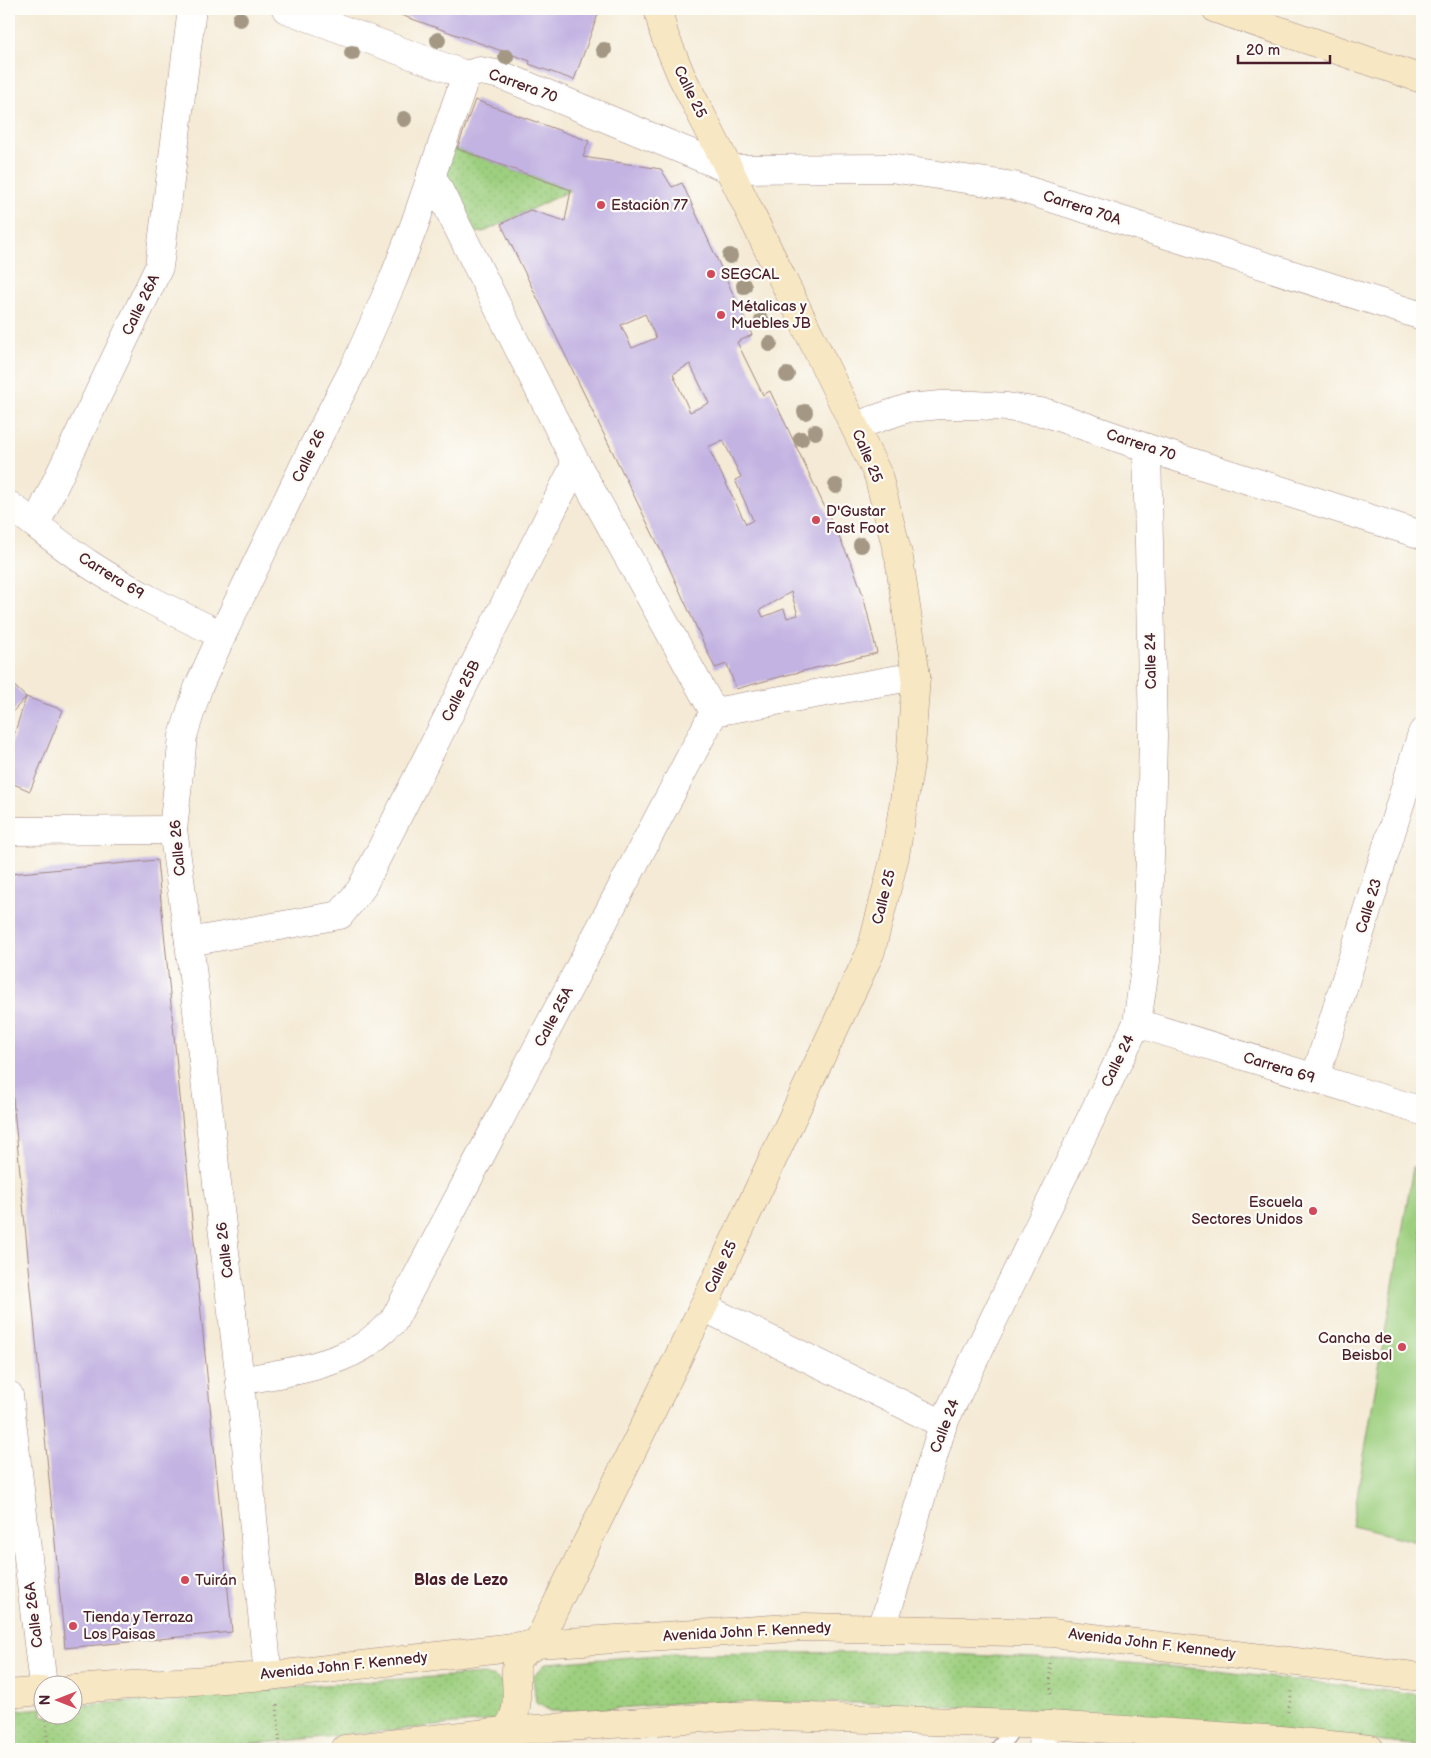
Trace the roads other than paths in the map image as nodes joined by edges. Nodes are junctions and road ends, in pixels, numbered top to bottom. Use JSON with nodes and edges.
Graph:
{"nodes":[{"id":1,"x":192,"y":9,"type":"edge"},
{"id":2,"x":286,"y":9,"type":"edge"},
{"id":3,"x":658,"y":9,"type":"edge"},
{"id":4,"x":1216,"y":9,"type":"edge"},
{"id":5,"x":466,"y":75,"type":"junction"},
{"id":6,"x":1422,"y":79,"type":"edge"},
{"id":7,"x":729,"y":170,"type":"junction"},
{"id":8,"x":432,"y":174,"type":"junction"},
{"id":9,"x":1422,"y":316,"type":"edge"},
{"id":10,"x":855,"y":426,"type":"junction"},
{"id":11,"x":1147,"y":448,"type":"junction"},
{"id":12,"x":576,"y":463,"type":"junction"},
{"id":13,"x":9,"y":505,"type":"edge"},
{"id":14,"x":36,"y":524,"type":"junction"},
{"id":15,"x":1422,"y":535,"type":"edge"},
{"id":16,"x":222,"y":635,"type":"junction"},
{"id":17,"x":916,"y":676,"type":"junction"},
{"id":18,"x":714,"y":712,"type":"junction"},
{"id":19,"x":1422,"y":733,"type":"edge"},
{"id":20,"x":173,"y":830,"type":"junction"},
{"id":21,"x":9,"y":831,"type":"edge"},
{"id":22,"x":190,"y":942,"type":"junction"},
{"id":23,"x":1137,"y":1023,"type":"junction"},
{"id":24,"x":1315,"y":1079,"type":"junction"},
{"id":25,"x":1422,"y":1111,"type":"edge"},
{"id":26,"x":703,"y":1307,"type":"junction"},
{"id":27,"x":240,"y":1381,"type":"junction"},
{"id":28,"x":9,"y":1395,"type":"edge"},
{"id":29,"x":943,"y":1424,"type":"junction"},
{"id":30,"x":882,"y":1630,"type":"junction"},
{"id":31,"x":537,"y":1644,"type":"junction"},
{"id":32,"x":41,"y":1676,"type":"edge"},
{"id":33,"x":1422,"y":1676,"type":"edge"},
{"id":34,"x":272,"y":1686,"type":"junction"},
{"id":35,"x":82,"y":1689,"type":"edge"},
{"id":36,"x":32,"y":1692,"type":"edge"},
{"id":37,"x":9,"y":1694,"type":"edge"},
{"id":38,"x":1017,"y":1724,"type":"junction"},
{"id":39,"x":1047,"y":1725,"type":"edge"},
{"id":40,"x":1282,"y":1735,"type":"edge"},
{"id":41,"x":502,"y":1740,"type":"edge"},
{"id":42,"x":388,"y":1747,"type":"edge"},
{"id":43,"x":345,"y":1749,"type":"edge"},
{"id":44,"x":998,"y":1749,"type":"edge"},
{"id":45,"x":1370,"y":1749,"type":"edge"}],
"edges":[{"from":1,"to":14,"type":"street","name":"Calle 26A"},
{"from":2,"to":5,"type":"street","name":"Carrera 70"},
{"from":3,"to":7,"type":"street","name":"Calle 25"},
{"from":4,"to":6,"type":"street"},
{"from":5,"to":7,"type":"street","name":"Carrera 70"},
{"from":5,"to":8,"type":"street","name":"Calle 26"},
{"from":7,"to":9,"type":"street","name":"Carrera 70A"},
{"from":7,"to":10,"type":"street","name":"Calle 25"},
{"from":8,"to":12,"type":"street"},
{"from":8,"to":16,"type":"street","name":"Calle 26"},
{"from":10,"to":11,"type":"street","name":"Carrera 70"},
{"from":10,"to":17,"type":"street","name":"Calle 25"},
{"from":11,"to":15,"type":"street","name":"Carrera 70"},
{"from":11,"to":23,"type":"street","name":"Calle 24"},
{"from":12,"to":18,"type":"street"},
{"from":12,"to":22,"type":"street","name":"Calle 25B"},
{"from":13,"to":14,"type":"street","name":"Carrera 69"},
{"from":14,"to":16,"type":"street","name":"Carrera 69"},
{"from":16,"to":20,"type":"street","name":"Calle 26"},
{"from":17,"to":18,"type":"street"},
{"from":17,"to":26,"type":"street","name":"Calle 25"},
{"from":18,"to":27,"type":"street","name":"Calle 25A"},
{"from":19,"to":24,"type":"street","name":"Calle 23"},
{"from":20,"to":21,"type":"street"},
{"from":20,"to":22,"type":"street","name":"Calle 26"},
{"from":22,"to":27,"type":"street","name":"Calle 26"},
{"from":23,"to":24,"type":"street","name":"Carrera 69"},
{"from":23,"to":29,"type":"street","name":"Calle 24"},
{"from":24,"to":25,"type":"street","name":"Carrera 69"},
{"from":26,"to":29,"type":"street"},
{"from":26,"to":31,"type":"street","name":"Calle 25"},
{"from":27,"to":34,"type":"street","name":"Calle 26"},
{"from":28,"to":32,"type":"street","name":"Calle 26A"},
{"from":29,"to":30,"type":"street","name":"Calle 24"},
{"from":30,"to":31,"type":"street","name":"Avenida John F. Kennedy"},
{"from":30,"to":33,"type":"street","name":"Avenida John F. Kennedy"},
{"from":31,"to":34,"type":"street","name":"Avenida John F. Kennedy"},
{"from":31,"to":41,"type":"street","name":"Calle 25"},
{"from":34,"to":35,"type":"street","name":"Avenida John F. Kennedy"},
{"from":36,"to":37,"type":"street"},
{"from":38,"to":39,"type":"street"},
{"from":38,"to":41,"type":"street"},
{"from":38,"to":44,"type":"lane"},
{"from":39,"to":40,"type":"street"},
{"from":40,"to":45,"type":"street"},
{"from":41,"to":42,"type":"street"},
{"from":42,"to":43,"type":"street"}]}
